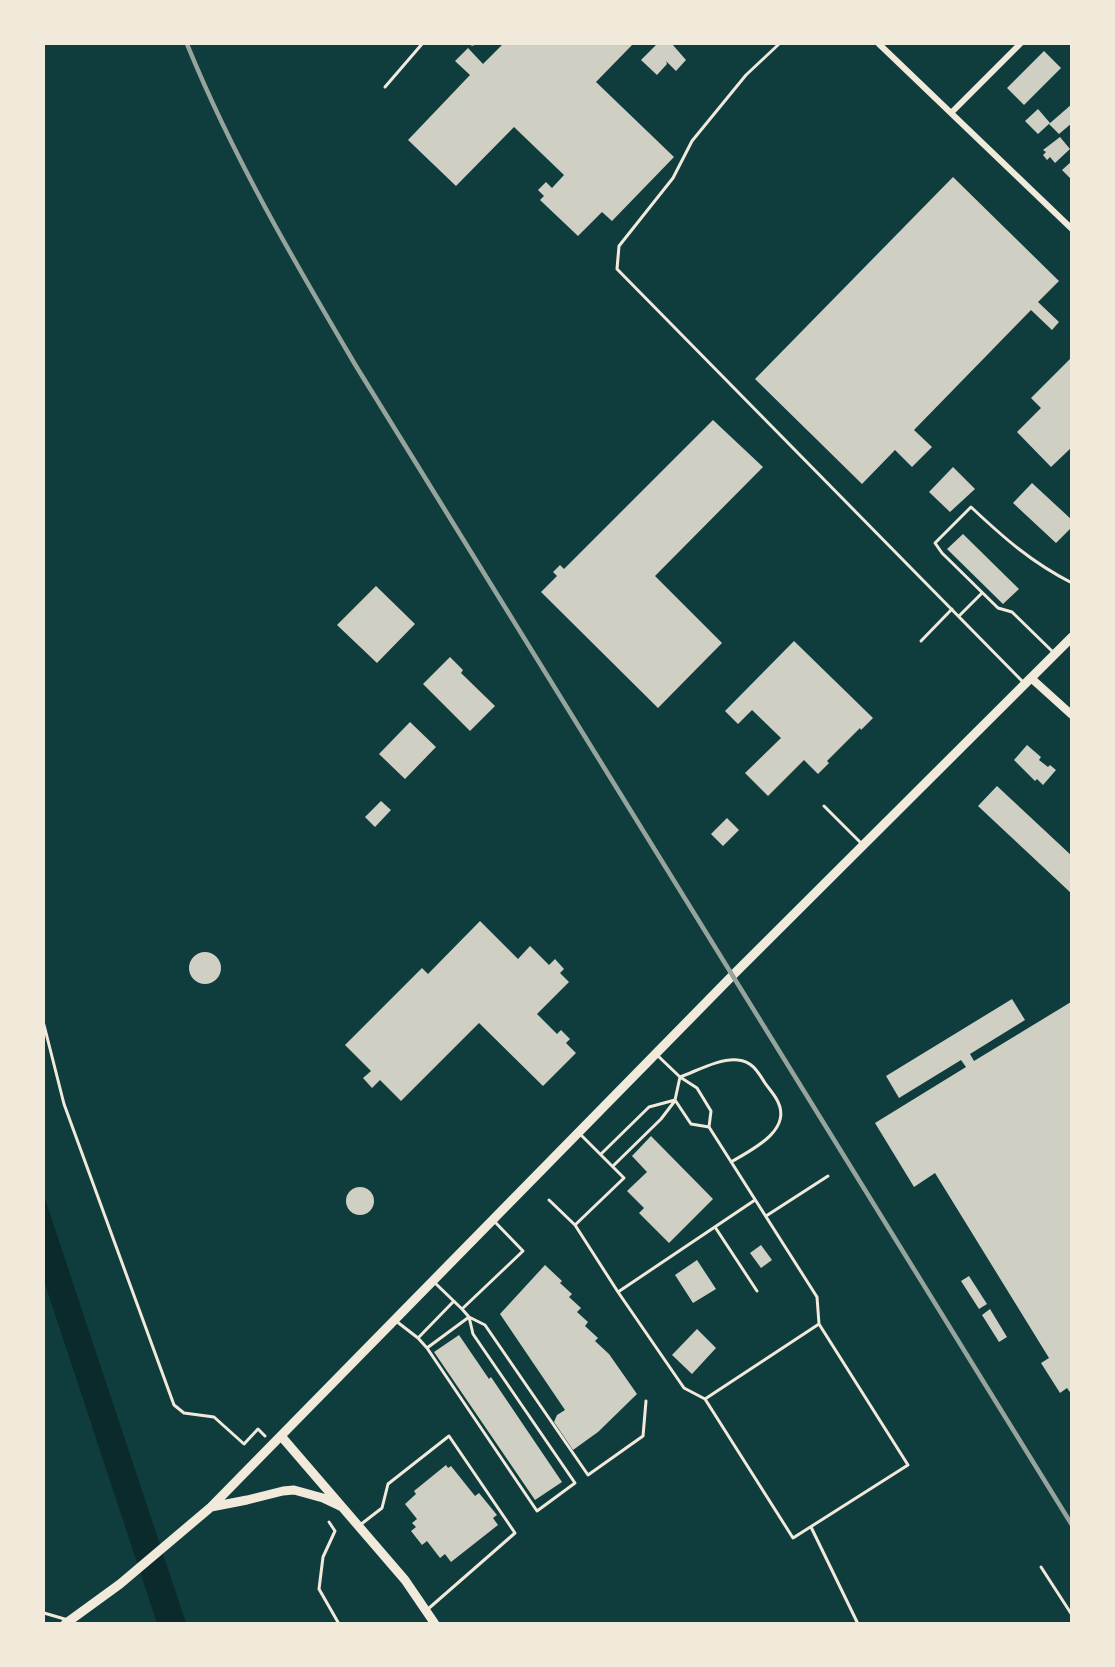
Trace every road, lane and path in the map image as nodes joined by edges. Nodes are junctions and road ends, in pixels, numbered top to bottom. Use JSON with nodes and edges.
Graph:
{"nodes":[{"id":1,"x":422,"y":44,"type":"edge"},
{"id":2,"x":779,"y":44,"type":"edge"},
{"id":3,"x":879,"y":44,"type":"edge"},
{"id":4,"x":1020,"y":44,"type":"edge"},
{"id":5,"x":386,"y":87,"type":"dead end"},
{"id":6,"x":951,"y":114,"type":"junction"},
{"id":7,"x":1071,"y":230,"type":"edge"},
{"id":8,"x":1071,"y":583,"type":"edge"},
{"id":9,"x":982,"y":592,"type":"junction"},
{"id":10,"x":952,"y":609,"type":"junction"},
{"id":11,"x":959,"y":616,"type":"junction"},
{"id":12,"x":1071,"y":637,"type":"edge"},
{"id":13,"x":921,"y":641,"type":"dead end"},
{"id":14,"x":1055,"y":654,"type":"junction"},
{"id":15,"x":1028,"y":681,"type":"junction"},
{"id":16,"x":1071,"y":715,"type":"edge"},
{"id":17,"x":824,"y":806,"type":"dead end"},
{"id":18,"x":863,"y":845,"type":"junction"},
{"id":19,"x":44,"y":1025,"type":"edge"},
{"id":20,"x":656,"y":1054,"type":"junction"},
{"id":21,"x":680,"y":1077,"type":"junction"},
{"id":22,"x":675,"y":1100,"type":"junction"},
{"id":23,"x":709,"y":1127,"type":"junction"},
{"id":24,"x":578,"y":1132,"type":"junction"},
{"id":25,"x":600,"y":1154,"type":"junction"},
{"id":26,"x":731,"y":1162,"type":"junction"},
{"id":27,"x":612,"y":1166,"type":"junction"},
{"id":28,"x":828,"y":1176,"type":"dead end"},
{"id":29,"x":549,"y":1200,"type":"dead end"},
{"id":30,"x":755,"y":1200,"type":"junction"},
{"id":31,"x":766,"y":1216,"type":"junction"},
{"id":32,"x":493,"y":1220,"type":"junction"},
{"id":33,"x":575,"y":1226,"type":"junction"},
{"id":34,"x":715,"y":1227,"type":"junction"},
{"id":35,"x":433,"y":1281,"type":"junction"},
{"id":36,"x":757,"y":1291,"type":"dead end"},
{"id":37,"x":618,"y":1292,"type":"junction"},
{"id":38,"x":454,"y":1301,"type":"junction"},
{"id":39,"x":462,"y":1309,"type":"junction"},
{"id":40,"x":470,"y":1317,"type":"junction"},
{"id":41,"x":395,"y":1320,"type":"junction"},
{"id":42,"x":819,"y":1324,"type":"junction"},
{"id":43,"x":418,"y":1338,"type":"junction"},
{"id":44,"x":427,"y":1348,"type":"junction"},
{"id":45,"x":705,"y":1399,"type":"junction"},
{"id":46,"x":646,"y":1401,"type":"dead end"},
{"id":47,"x":281,"y":1436,"type":"junction"},
{"id":48,"x":273,"y":1444,"type":"junction"},
{"id":49,"x":211,"y":1507,"type":"junction"},
{"id":50,"x":346,"y":1510,"type":"junction"},
{"id":51,"x":329,"y":1522,"type":"dead end"},
{"id":52,"x":360,"y":1526,"type":"junction"},
{"id":53,"x":811,"y":1527,"type":"junction"},
{"id":54,"x":1041,"y":1567,"type":"dead end"},
{"id":55,"x":427,"y":1610,"type":"junction"},
{"id":56,"x":44,"y":1613,"type":"edge"},
{"id":57,"x":1071,"y":1615,"type":"edge"},
{"id":58,"x":68,"y":1622,"type":"edge"},
{"id":59,"x":339,"y":1623,"type":"edge"},
{"id":60,"x":435,"y":1623,"type":"edge"},
{"id":61,"x":858,"y":1623,"type":"edge"}],
"edges":[{"from":1,"to":5,"type":"lane"},
{"from":2,"to":10,"type":"lane"},
{"from":3,"to":6,"type":"street"},
{"from":4,"to":6,"type":"street"},
{"from":6,"to":7,"type":"street"},
{"from":8,"to":9,"type":"lane"},
{"from":9,"to":11,"type":"lane"},
{"from":9,"to":14,"type":"lane"},
{"from":10,"to":11,"type":"lane"},
{"from":10,"to":13,"type":"lane"},
{"from":11,"to":15,"type":"lane"},
{"from":12,"to":14,"type":"main road"},
{"from":14,"to":15,"type":"main road"},
{"from":15,"to":16,"type":"street"},
{"from":15,"to":18,"type":"main road"},
{"from":17,"to":18,"type":"lane"},
{"from":18,"to":20,"type":"main road"},
{"from":19,"to":48,"type":"path"},
{"from":20,"to":21,"type":"lane"},
{"from":20,"to":24,"type":"main road"},
{"from":21,"to":22,"type":"lane"},
{"from":21,"to":23,"type":"lane"},
{"from":21,"to":26,"type":"lane"},
{"from":22,"to":23,"type":"lane"},
{"from":22,"to":25,"type":"lane"},
{"from":22,"to":27,"type":"lane"},
{"from":23,"to":26,"type":"lane"},
{"from":24,"to":25,"type":"lane"},
{"from":24,"to":32,"type":"main road"},
{"from":25,"to":27,"type":"lane"},
{"from":26,"to":30,"type":"lane"},
{"from":27,"to":33,"type":"lane"},
{"from":28,"to":31,"type":"lane"},
{"from":29,"to":33,"type":"lane"},
{"from":30,"to":31,"type":"lane"},
{"from":30,"to":34,"type":"lane"},
{"from":31,"to":42,"type":"lane"},
{"from":32,"to":35,"type":"main road"},
{"from":32,"to":39,"type":"lane"},
{"from":33,"to":37,"type":"lane"},
{"from":34,"to":36,"type":"lane"},
{"from":34,"to":37,"type":"lane"},
{"from":35,"to":38,"type":"lane"},
{"from":35,"to":41,"type":"main road"},
{"from":37,"to":45,"type":"lane"},
{"from":38,"to":39,"type":"lane"},
{"from":38,"to":43,"type":"lane"},
{"from":39,"to":40,"type":"lane"},
{"from":40,"to":44,"type":"lane"},
{"from":40,"to":44,"type":"lane"},
{"from":40,"to":46,"type":"lane"},
{"from":41,"to":43,"type":"lane"},
{"from":41,"to":47,"type":"main road"},
{"from":42,"to":45,"type":"lane"},
{"from":42,"to":53,"type":"lane"},
{"from":43,"to":44,"type":"lane"},
{"from":45,"to":53,"type":"lane"},
{"from":47,"to":48,"type":"main road"},
{"from":47,"to":50,"type":"main road"},
{"from":48,"to":49,"type":"main road"},
{"from":49,"to":50,"type":"main road"},
{"from":49,"to":58,"type":"main road"},
{"from":50,"to":52,"type":"main road"},
{"from":51,"to":59,"type":"path"},
{"from":52,"to":55,"type":"main road"},
{"from":52,"to":55,"type":"lane"},
{"from":53,"to":61,"type":"lane"},
{"from":54,"to":57,"type":"lane"},
{"from":55,"to":60,"type":"main road"},
{"from":56,"to":58,"type":"lane"}]}
